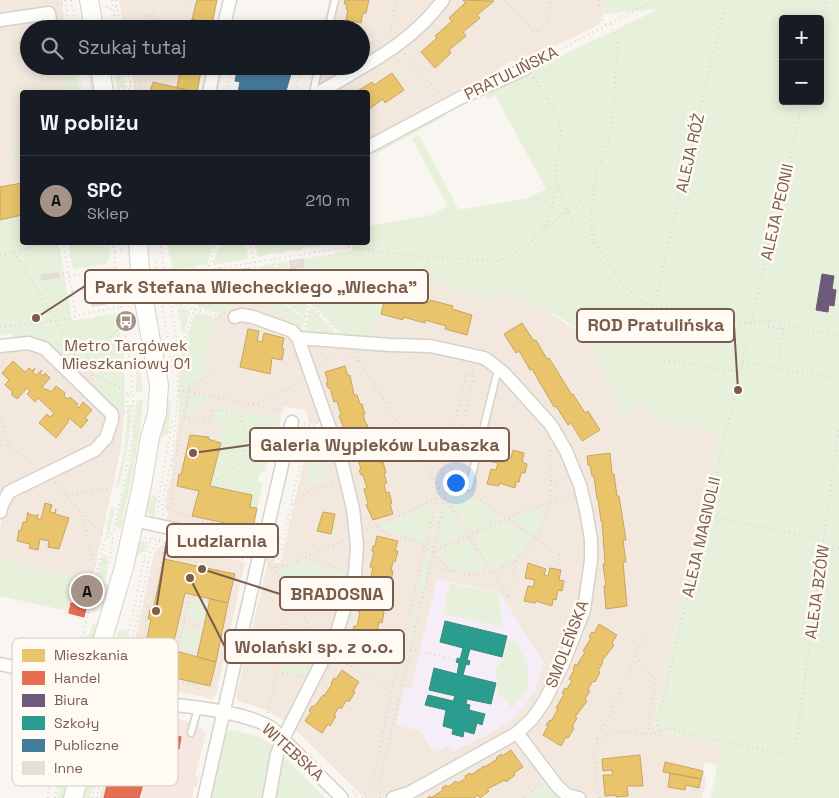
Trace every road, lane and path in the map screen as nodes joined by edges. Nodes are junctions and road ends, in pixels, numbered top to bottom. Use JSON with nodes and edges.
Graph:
{"nodes":[{"id":1,"x":65,"y":0,"type":"edge"},
{"id":2,"x":72,"y":0,"type":"edge"},
{"id":3,"x":112,"y":0,"type":"edge"},
{"id":4,"x":116,"y":0,"type":"edge"},
{"id":5,"x":191,"y":0,"type":"edge"},
{"id":6,"x":230,"y":0,"type":"edge"},
{"id":7,"x":335,"y":0,"type":"edge"},
{"id":8,"x":396,"y":0,"type":"edge"},
{"id":9,"x":443,"y":0,"type":"edge"},
{"id":10,"x":504,"y":0,"type":"edge"},
{"id":11,"x":551,"y":0,"type":"edge"},
{"id":12,"x":599,"y":0,"type":"edge"},
{"id":13,"x":654,"y":0,"type":"edge"},
{"id":14,"x":726,"y":0,"type":"edge"},
{"id":15,"x":827,"y":0,"type":"edge"},
{"id":16,"x":96,"y":3,"type":"edge"},
{"id":17,"x":190,"y":4,"type":"dead end"},
{"id":18,"x":117,"y":7,"type":"junction"},
{"id":19,"x":113,"y":8,"type":"junction"},
{"id":20,"x":155,"y":8,"type":"dead end"},
{"id":21,"x":823,"y":15,"type":"edge"},
{"id":22,"x":141,"y":16,"type":"dead end"},
{"id":23,"x":152,"y":16,"type":"junction"},
{"id":24,"x":0,"y":20,"type":"edge"},
{"id":25,"x":50,"y":20,"type":"edge"},
{"id":26,"x":68,"y":20,"type":"edge"},
{"id":27,"x":76,"y":20,"type":"edge"},
{"id":28,"x":95,"y":20,"type":"edge"},
{"id":29,"x":115,"y":20,"type":"edge"},
{"id":30,"x":119,"y":20,"type":"edge"},
{"id":31,"x":159,"y":20,"type":"edge"},
{"id":32,"x":225,"y":20,"type":"edge"},
{"id":33,"x":330,"y":20,"type":"edge"},
{"id":34,"x":610,"y":24,"type":"junction"},
{"id":35,"x":606,"y":26,"type":"junction"},
{"id":36,"x":392,"y":49,"type":"junction"},
{"id":37,"x":370,"y":62,"type":"edge"},
{"id":38,"x":526,"y":68,"type":"junction"},
{"id":39,"x":79,"y":75,"type":"edge"},
{"id":40,"x":102,"y":75,"type":"edge"},
{"id":41,"x":124,"y":75,"type":"edge"},
{"id":42,"x":129,"y":75,"type":"edge"},
{"id":43,"x":213,"y":75,"type":"edge"},
{"id":44,"x":231,"y":75,"type":"edge"},
{"id":45,"x":300,"y":75,"type":"edge"},
{"id":46,"x":317,"y":75,"type":"edge"},
{"id":47,"x":348,"y":75,"type":"edge"},
{"id":48,"x":130,"y":83,"type":"junction"},
{"id":49,"x":172,"y":83,"type":"dead end"},
{"id":50,"x":433,"y":88,"type":"dead end"},
{"id":51,"x":83,"y":90,"type":"edge"},
{"id":52,"x":106,"y":90,"type":"edge"},
{"id":53,"x":127,"y":90,"type":"edge"},
{"id":54,"x":132,"y":90,"type":"edge"},
{"id":55,"x":209,"y":90,"type":"edge"},
{"id":56,"x":227,"y":90,"type":"edge"},
{"id":57,"x":296,"y":90,"type":"edge"},
{"id":58,"x":313,"y":90,"type":"edge"},
{"id":59,"x":323,"y":90,"type":"edge"},
{"id":60,"x":802,"y":105,"type":"edge"},
{"id":61,"x":370,"y":146,"type":"edge"},
{"id":62,"x":556,"y":183,"type":"junction"},
{"id":63,"x":595,"y":184,"type":"junction"},
{"id":64,"x":568,"y":211,"type":"junction"},
{"id":65,"x":544,"y":229,"type":"junction"},
{"id":66,"x":596,"y":244,"type":"junction"},
{"id":67,"x":37,"y":245,"type":"edge"},
{"id":68,"x":64,"y":245,"type":"edge"},
{"id":69,"x":105,"y":245,"type":"edge"},
{"id":70,"x":122,"y":245,"type":"edge"},
{"id":71,"x":161,"y":245,"type":"edge"},
{"id":72,"x":216,"y":245,"type":"edge"},
{"id":73,"x":251,"y":245,"type":"edge"},
{"id":74,"x":348,"y":247,"type":"joint"},
{"id":75,"x":14,"y":252,"type":"junction"},
{"id":76,"x":0,"y":256,"type":"edge"},
{"id":77,"x":270,"y":260,"type":"junction"},
{"id":78,"x":254,"y":262,"type":"junction"},
{"id":79,"x":116,"y":268,"type":"junction"},
{"id":80,"x":220,"y":268,"type":"junction"},
{"id":81,"x":207,"y":270,"type":"junction"},
{"id":82,"x":250,"y":270,"type":"dead end"},
{"id":83,"x":69,"y":274,"type":"junction"},
{"id":84,"x":221,"y":275,"type":"junction"},
{"id":85,"x":53,"y":276,"type":"dead end"},
{"id":86,"x":242,"y":276,"type":"dead end"},
{"id":87,"x":166,"y":277,"type":"junction"},
{"id":88,"x":221,"y":279,"type":"junction"},
{"id":89,"x":248,"y":281,"type":"dead end"},
{"id":90,"x":118,"y":284,"type":"junction"},
{"id":91,"x":222,"y":285,"type":"junction"},
{"id":92,"x":258,"y":288,"type":"junction"},
{"id":93,"x":262,"y":290,"type":"dead end"},
{"id":94,"x":72,"y":291,"type":"junction"},
{"id":95,"x":119,"y":294,"type":"junction"},
{"id":96,"x":224,"y":294,"type":"junction"},
{"id":97,"x":94,"y":298,"type":"dead end"},
{"id":98,"x":197,"y":298,"type":"junction"},
{"id":99,"x":120,"y":299,"type":"junction"},
{"id":100,"x":309,"y":302,"type":"junction"},
{"id":101,"x":170,"y":303,"type":"junction"},
{"id":102,"x":92,"y":304,"type":"dead end"},
{"id":103,"x":654,"y":306,"type":"junction"},
{"id":104,"x":121,"y":307,"type":"junction"},
{"id":105,"x":194,"y":309,"type":"junction"},
{"id":106,"x":76,"y":316,"type":"junction"},
{"id":107,"x":228,"y":317,"type":"joint"},
{"id":108,"x":252,"y":317,"type":"junction"},
{"id":109,"x":306,"y":317,"type":"junction"},
{"id":110,"x":56,"y":321,"type":"junction"},
{"id":111,"x":768,"y":321,"type":"junction"},
{"id":112,"x":751,"y":323,"type":"junction"},
{"id":113,"x":124,"y":324,"type":"junction"},
{"id":114,"x":0,"y":327,"type":"edge"},
{"id":115,"x":839,"y":335,"type":"edge"},
{"id":116,"x":302,"y":338,"type":"junction"},
{"id":117,"x":350,"y":342,"type":"junction"},
{"id":118,"x":747,"y":343,"type":"dead end"},
{"id":119,"x":0,"y":346,"type":"edge"},
{"id":120,"x":77,"y":354,"type":"dead end"},
{"id":121,"x":474,"y":356,"type":"junction"},
{"id":122,"x":664,"y":360,"type":"dead end"},
{"id":123,"x":84,"y":361,"type":"dead end"},
{"id":124,"x":176,"y":362,"type":"junction"},
{"id":125,"x":742,"y":362,"type":"junction"},
{"id":126,"x":778,"y":368,"type":"junction"},
{"id":127,"x":498,"y":369,"type":"junction"},
{"id":128,"x":211,"y":371,"type":"dead end"},
{"id":129,"x":740,"y":372,"type":"junction"},
{"id":130,"x":92,"y":374,"type":"dead end"},
{"id":131,"x":474,"y":376,"type":"junction"},
{"id":132,"x":839,"y":379,"type":"edge"},
{"id":133,"x":178,"y":390,"type":"junction"},
{"id":134,"x":189,"y":392,"type":"junction"},
{"id":135,"x":128,"y":394,"type":"junction"},
{"id":136,"x":133,"y":394,"type":"junction"},
{"id":137,"x":112,"y":414,"type":"junction"},
{"id":138,"x":184,"y":418,"type":"junction"},
{"id":139,"x":292,"y":422,"type":"junction"},
{"id":140,"x":328,"y":422,"type":"junction"},
{"id":141,"x":310,"y":426,"type":"junction"},
{"id":142,"x":839,"y":428,"type":"edge"},
{"id":143,"x":560,"y":441,"type":"junction"},
{"id":144,"x":0,"y":445,"type":"edge"},
{"id":145,"x":9,"y":445,"type":"dead end"},
{"id":146,"x":172,"y":460,"type":"junction"},
{"id":147,"x":171,"y":464,"type":"junction"},
{"id":148,"x":346,"y":479,"type":"junction"},
{"id":149,"x":122,"y":486,"type":"junction"},
{"id":150,"x":216,"y":487,"type":"dead end"},
{"id":151,"x":440,"y":489,"type":"junction"},
{"id":152,"x":447,"y":490,"type":"junction"},
{"id":153,"x":165,"y":491,"type":"junction"},
{"id":154,"x":172,"y":491,"type":"junction"},
{"id":155,"x":462,"y":491,"type":"dead end"},
{"id":156,"x":471,"y":492,"type":"joint"},
{"id":157,"x":582,"y":494,"type":"junction"},
{"id":158,"x":67,"y":495,"type":"dead end"},
{"id":159,"x":438,"y":498,"type":"junction"},
{"id":160,"x":445,"y":498,"type":"junction"},
{"id":161,"x":550,"y":503,"type":"junction"},
{"id":162,"x":292,"y":504,"type":"junction"},
{"id":163,"x":79,"y":509,"type":"dead end"},
{"id":164,"x":163,"y":509,"type":"junction"},
{"id":165,"x":170,"y":509,"type":"junction"},
{"id":166,"x":0,"y":512,"type":"edge"},
{"id":167,"x":706,"y":515,"type":"junction"},
{"id":168,"x":506,"y":520,"type":"junction"},
{"id":169,"x":162,"y":526,"type":"junction"},
{"id":170,"x":377,"y":526,"type":"junction"},
{"id":171,"x":132,"y":527,"type":"junction"},
{"id":172,"x":357,"y":534,"type":"junction"},
{"id":173,"x":110,"y":536,"type":"junction"},
{"id":174,"x":470,"y":536,"type":"junction"},
{"id":175,"x":535,"y":539,"type":"junction"},
{"id":176,"x":159,"y":540,"type":"junction"},
{"id":177,"x":824,"y":541,"type":"junction"},
{"id":178,"x":165,"y":543,"type":"junction"},
{"id":179,"x":823,"y":545,"type":"junction"},
{"id":180,"x":256,"y":547,"type":"junction"},
{"id":181,"x":190,"y":548,"type":"junction"},
{"id":182,"x":839,"y":548,"type":"edge"},
{"id":183,"x":426,"y":549,"type":"junction"},
{"id":184,"x":433,"y":553,"type":"junction"},
{"id":185,"x":172,"y":557,"type":"dead end"},
{"id":186,"x":304,"y":557,"type":"junction"},
{"id":187,"x":187,"y":560,"type":"junction"},
{"id":188,"x":516,"y":561,"type":"junction"},
{"id":189,"x":257,"y":563,"type":"junction"},
{"id":190,"x":116,"y":565,"type":"junction"},
{"id":191,"x":272,"y":566,"type":"junction"},
{"id":192,"x":430,"y":566,"type":"junction"},
{"id":193,"x":277,"y":567,"type":"junction"},
{"id":194,"x":210,"y":568,"type":"dead end"},
{"id":195,"x":559,"y":568,"type":"dead end"},
{"id":196,"x":98,"y":571,"type":"junction"},
{"id":197,"x":454,"y":572,"type":"junction"},
{"id":198,"x":492,"y":572,"type":"junction"},
{"id":199,"x":355,"y":574,"type":"junction"},
{"id":200,"x":96,"y":581,"type":"junction"},
{"id":201,"x":101,"y":581,"type":"dead end"},
{"id":202,"x":292,"y":598,"type":"junction"},
{"id":203,"x":208,"y":600,"type":"dead end"},
{"id":204,"x":140,"y":604,"type":"junction"},
{"id":205,"x":148,"y":606,"type":"junction"},
{"id":206,"x":298,"y":607,"type":"junction"},
{"id":207,"x":343,"y":613,"type":"junction"},
{"id":208,"x":137,"y":619,"type":"junction"},
{"id":209,"x":144,"y":621,"type":"junction"},
{"id":210,"x":183,"y":622,"type":"junction"},
{"id":211,"x":204,"y":627,"type":"dead end"},
{"id":212,"x":645,"y":634,"type":"dead end"},
{"id":213,"x":83,"y":638,"type":"edge"},
{"id":214,"x":103,"y":638,"type":"edge"},
{"id":215,"x":133,"y":638,"type":"edge"},
{"id":216,"x":144,"y":638,"type":"edge"},
{"id":217,"x":178,"y":646,"type":"edge"},
{"id":218,"x":410,"y":649,"type":"junction"},
{"id":219,"x":178,"y":651,"type":"edge"},
{"id":220,"x":328,"y":653,"type":"junction"},
{"id":221,"x":198,"y":654,"type":"dead end"},
{"id":222,"x":635,"y":656,"type":"junction"},
{"id":223,"x":456,"y":660,"type":"dead end"},
{"id":224,"x":277,"y":672,"type":"junction"},
{"id":225,"x":313,"y":680,"type":"junction"},
{"id":226,"x":178,"y":681,"type":"edge"},
{"id":227,"x":392,"y":692,"type":"junction"},
{"id":228,"x":198,"y":703,"type":"junction"},
{"id":229,"x":178,"y":704,"type":"edge"},
{"id":230,"x":260,"y":710,"type":"dead end"},
{"id":231,"x":224,"y":713,"type":"junction"},
{"id":232,"x":658,"y":731,"type":"junction"},
{"id":233,"x":192,"y":733,"type":"dead end"},
{"id":234,"x":517,"y":733,"type":"junction"},
{"id":235,"x":649,"y":733,"type":"junction"},
{"id":236,"x":283,"y":739,"type":"junction"},
{"id":237,"x":597,"y":740,"type":"junction"},
{"id":238,"x":380,"y":749,"type":"junction"},
{"id":239,"x":387,"y":750,"type":"junction"},
{"id":240,"x":549,"y":776,"type":"junction"},
{"id":241,"x":76,"y":786,"type":"edge"},
{"id":242,"x":347,"y":794,"type":"edge"},
{"id":243,"x":72,"y":798,"type":"edge"},
{"id":244,"x":204,"y":798,"type":"edge"},
{"id":245,"x":269,"y":798,"type":"edge"},
{"id":246,"x":361,"y":798,"type":"edge"},
{"id":247,"x":380,"y":798,"type":"edge"},
{"id":248,"x":393,"y":798,"type":"edge"},
{"id":249,"x":524,"y":798,"type":"edge"},
{"id":250,"x":579,"y":798,"type":"edge"},
{"id":251,"x":599,"y":798,"type":"edge"}],
"edges":[{"from":1,"to":26,"type":"path"},
{"from":2,"to":27,"type":"path"},
{"from":3,"to":19,"type":"path"},
{"from":4,"to":18,"type":"path"},
{"from":5,"to":17,"type":"path"},
{"from":6,"to":32,"type":"street"},
{"from":7,"to":33,"type":"lane"},
{"from":8,"to":36,"type":"path"},
{"from":9,"to":36,"type":"street"},
{"from":10,"to":11,"type":"path"},
{"from":12,"to":35,"type":"path"},
{"from":13,"to":34,"type":"path","name":"PRATULIŃSKA"},
{"from":14,"to":103,"type":"path","name":"ALEJA RÓŻ"},
{"from":15,"to":21,"type":"path"},
{"from":16,"to":19,"type":"path"},
{"from":16,"to":28,"type":"street"},
{"from":18,"to":19,"type":"path"},
{"from":18,"to":30,"type":"path"},
{"from":19,"to":29,"type":"path"},
{"from":20,"to":23,"type":"path"},
{"from":22,"to":23,"type":"path"},
{"from":23,"to":31,"type":"path"},
{"from":24,"to":25,"type":"street"},
{"from":34,"to":35,"type":"path","name":"PRATULIŃSKA"},
{"from":34,"to":63,"type":"path"},
{"from":35,"to":38,"type":"path","name":"PRATULIŃSKA"},
{"from":36,"to":37,"type":"street"},
{"from":36,"to":50,"type":"path"},
{"from":38,"to":61,"type":"street","name":"PRATULIŃSKA"},
{"from":38,"to":62,"type":"path"},
{"from":39,"to":51,"type":"path"},
{"from":40,"to":52,"type":"street"},
{"from":41,"to":53,"type":"path"},
{"from":42,"to":48,"type":"path"},
{"from":43,"to":55,"type":"street"},
{"from":44,"to":56,"type":"path"},
{"from":45,"to":57,"type":"path"},
{"from":46,"to":58,"type":"lane"},
{"from":47,"to":59,"type":"street"},
{"from":48,"to":49,"type":"path"},
{"from":48,"to":54,"type":"path"},
{"from":60,"to":112,"type":"path","name":"ALEJA PEONII"},
{"from":62,"to":64,"type":"path"},
{"from":62,"to":65,"type":"path"},
{"from":63,"to":64,"type":"path"},
{"from":63,"to":66,"type":"path"},
{"from":64,"to":65,"type":"path"},
{"from":64,"to":66,"type":"path"},
{"from":65,"to":74,"type":"path"},
{"from":66,"to":103,"type":"path"},
{"from":67,"to":75,"type":"path"},
{"from":68,"to":83,"type":"path"},
{"from":69,"to":70,"type":"path"},
{"from":70,"to":79,"type":"path"},
{"from":70,"to":171,"type":"street"},
{"from":71,"to":87,"type":"path"},
{"from":72,"to":81,"type":"path"},
{"from":73,"to":78,"type":"path"},
{"from":74,"to":77,"type":"path"},
{"from":75,"to":76,"type":"path"},
{"from":75,"to":110,"type":"path"},
{"from":77,"to":78,"type":"path"},
{"from":77,"to":100,"type":"path"},
{"from":78,"to":80,"type":"path"},
{"from":78,"to":92,"type":"path"},
{"from":79,"to":83,"type":"path"},
{"from":79,"to":90,"type":"path"},
{"from":80,"to":81,"type":"path"},
{"from":80,"to":84,"type":"path"},
{"from":81,"to":87,"type":"path"},
{"from":81,"to":98,"type":"path"},
{"from":82,"to":84,"type":"path"},
{"from":83,"to":85,"type":"path"},
{"from":83,"to":94,"type":"path"},
{"from":84,"to":88,"type":"path"},
{"from":86,"to":88,"type":"path"},
{"from":87,"to":101,"type":"path"},
{"from":88,"to":91,"type":"path"},
{"from":89,"to":91,"type":"path"},
{"from":90,"to":94,"type":"path"},
{"from":90,"to":95,"type":"path"},
{"from":91,"to":96,"type":"path"},
{"from":92,"to":96,"type":"path"},
{"from":92,"to":108,"type":"path"},
{"from":93,"to":109,"type":"path"},
{"from":94,"to":106,"type":"path"},
{"from":95,"to":97,"type":"path"},
{"from":95,"to":99,"type":"path"},
{"from":96,"to":98,"type":"path"},
{"from":98,"to":101,"type":"path"},
{"from":98,"to":105,"type":"path"},
{"from":99,"to":102,"type":"path"},
{"from":99,"to":104,"type":"path"},
{"from":100,"to":109,"type":"path"},
{"from":100,"to":117,"type":"path"},
{"from":101,"to":105,"type":"path"},
{"from":101,"to":124,"type":"path"},
{"from":103,"to":112,"type":"path"},
{"from":104,"to":106,"type":"path"},
{"from":104,"to":113,"type":"path"},
{"from":105,"to":107,"type":"path"},
{"from":105,"to":124,"type":"path"},
{"from":106,"to":110,"type":"path"},
{"from":107,"to":108,"type":"street"},
{"from":108,"to":116,"type":"street"},
{"from":109,"to":116,"type":"path"},
{"from":110,"to":114,"type":"path"},
{"from":110,"to":120,"type":"path"},
{"from":111,"to":112,"type":"path"},
{"from":111,"to":115,"type":"path"},
{"from":111,"to":126,"type":"path"},
{"from":113,"to":123,"type":"path"},
{"from":113,"to":136,"type":"path"},
{"from":116,"to":117,"type":"street","name":"SMOLEŃSKA"},
{"from":116,"to":140,"type":"street"},
{"from":117,"to":121,"type":"street","name":"SMOLEŃSKA"},
{"from":117,"to":151,"type":"path"},
{"from":118,"to":125,"type":"path","name":"ALEJA MAGNOLII"},
{"from":119,"to":137,"type":"street"},
{"from":121,"to":127,"type":"street","name":"SMOLEŃSKA"},
{"from":121,"to":131,"type":"path"},
{"from":122,"to":129,"type":"path"},
{"from":124,"to":133,"type":"path"},
{"from":125,"to":126,"type":"path"},
{"from":125,"to":129,"type":"path","name":"ALEJA MAGNOLII"},
{"from":126,"to":132,"type":"path"},
{"from":127,"to":143,"type":"street","name":"SMOLEŃSKA"},
{"from":127,"to":156,"type":"lane"},
{"from":128,"to":134,"type":"path"},
{"from":129,"to":167,"type":"path","name":"ALEJA MAGNOLII"},
{"from":130,"to":135,"type":"path"},
{"from":131,"to":151,"type":"path"},
{"from":131,"to":152,"type":"path"},
{"from":133,"to":134,"type":"path"},
{"from":133,"to":146,"type":"path"},
{"from":134,"to":138,"type":"path"},
{"from":134,"to":139,"type":"path"},
{"from":135,"to":136,"type":"path"},
{"from":135,"to":137,"type":"path"},
{"from":136,"to":149,"type":"path"},
{"from":137,"to":166,"type":"street"},
{"from":138,"to":146,"type":"path"},
{"from":138,"to":150,"type":"path"},
{"from":139,"to":141,"type":"path"},
{"from":139,"to":180,"type":"street"},
{"from":140,"to":141,"type":"path"},
{"from":140,"to":148,"type":"street"},
{"from":141,"to":162,"type":"path"},
{"from":142,"to":177,"type":"path","name":"ALEJA BZÓW"},
{"from":143,"to":157,"type":"street","name":"SMOLEŃSKA"},
{"from":143,"to":161,"type":"path"},
{"from":144,"to":145,"type":"path"},
{"from":146,"to":147,"type":"path"},
{"from":147,"to":153,"type":"path"},
{"from":147,"to":154,"type":"path"},
{"from":148,"to":162,"type":"path"},
{"from":148,"to":172,"type":"street"},
{"from":149,"to":158,"type":"path"},
{"from":149,"to":173,"type":"path"},
{"from":151,"to":152,"type":"path"},
{"from":151,"to":159,"type":"path"},
{"from":152,"to":155,"type":"path"},
{"from":152,"to":160,"type":"path"},
{"from":153,"to":154,"type":"path"},
{"from":153,"to":164,"type":"path"},
{"from":154,"to":165,"type":"path"},
{"from":156,"to":168,"type":"path"},
{"from":157,"to":161,"type":"path"},
{"from":157,"to":234,"type":"street","name":"SMOLEŃSKA"},
{"from":159,"to":160,"type":"path"},
{"from":159,"to":170,"type":"path"},
{"from":159,"to":183,"type":"path"},
{"from":160,"to":174,"type":"path"},
{"from":160,"to":184,"type":"path"},
{"from":161,"to":168,"type":"path"},
{"from":161,"to":175,"type":"path"},
{"from":162,"to":193,"type":"path"},
{"from":163,"to":196,"type":"path"},
{"from":164,"to":165,"type":"path"},
{"from":164,"to":169,"type":"path"},
{"from":165,"to":180,"type":"path"},
{"from":167,"to":177,"type":"path"},
{"from":167,"to":232,"type":"path","name":"ALEJA MAGNOLII"},
{"from":168,"to":174,"type":"path"},
{"from":168,"to":175,"type":"path"},
{"from":169,"to":171,"type":"street"},
{"from":169,"to":176,"type":"path"},
{"from":169,"to":180,"type":"street"},
{"from":170,"to":172,"type":"path"},
{"from":170,"to":183,"type":"path"},
{"from":171,"to":176,"type":"path"},
{"from":171,"to":190,"type":"street"},
{"from":172,"to":186,"type":"path"},
{"from":172,"to":199,"type":"street"},
{"from":173,"to":190,"type":"path"},
{"from":173,"to":196,"type":"path"},
{"from":174,"to":184,"type":"path"},
{"from":174,"to":198,"type":"path"},
{"from":175,"to":188,"type":"path"},
{"from":175,"to":195,"type":"path"},
{"from":176,"to":178,"type":"path"},
{"from":176,"to":204,"type":"path"},
{"from":177,"to":179,"type":"path","name":"ALEJA BZÓW"},
{"from":178,"to":181,"type":"path"},
{"from":178,"to":205,"type":"path"},
{"from":179,"to":182,"type":"path"},
{"from":179,"to":232,"type":"path","name":"ALEJA BZÓW"},
{"from":180,"to":181,"type":"path"},
{"from":180,"to":189,"type":"street"},
{"from":181,"to":187,"type":"path"},
{"from":183,"to":184,"type":"path"},
{"from":183,"to":227,"type":"path"},
{"from":184,"to":192,"type":"path"},
{"from":184,"to":197,"type":"path"},
{"from":185,"to":187,"type":"path"},
{"from":186,"to":193,"type":"path"},
{"from":186,"to":199,"type":"path"},
{"from":187,"to":194,"type":"path"},
{"from":188,"to":198,"type":"path"},
{"from":188,"to":198,"type":"path"},
{"from":189,"to":191,"type":"path"},
{"from":189,"to":231,"type":"street"},
{"from":190,"to":214,"type":"street"},
{"from":191,"to":193,"type":"path"},
{"from":191,"to":202,"type":"path"},
{"from":192,"to":197,"type":"path"},
{"from":192,"to":218,"type":"path"},
{"from":196,"to":200,"type":"path"},
{"from":197,"to":198,"type":"path"},
{"from":199,"to":207,"type":"street"},
{"from":200,"to":201,"type":"path"},
{"from":200,"to":213,"type":"path"},
{"from":202,"to":206,"type":"path"},
{"from":202,"to":224,"type":"path"},
{"from":203,"to":210,"type":"path"},
{"from":204,"to":205,"type":"path"},
{"from":204,"to":208,"type":"path"},
{"from":205,"to":209,"type":"path"},
{"from":206,"to":207,"type":"path"},
{"from":206,"to":220,"type":"path"},
{"from":207,"to":220,"type":"street"},
{"from":208,"to":209,"type":"path"},
{"from":208,"to":215,"type":"path"},
{"from":209,"to":216,"type":"path"},
{"from":210,"to":211,"type":"path"},
{"from":210,"to":217,"type":"path"},
{"from":212,"to":222,"type":"path"},
{"from":218,"to":223,"type":"path"},
{"from":218,"to":239,"type":"path"},
{"from":219,"to":221,"type":"path"},
{"from":220,"to":225,"type":"street"},
{"from":220,"to":227,"type":"path"},
{"from":222,"to":235,"type":"path"},
{"from":222,"to":237,"type":"path"},
{"from":224,"to":225,"type":"path"},
{"from":224,"to":230,"type":"path"},
{"from":225,"to":236,"type":"street"},
{"from":226,"to":228,"type":"path"},
{"from":227,"to":238,"type":"path"},
{"from":228,"to":229,"type":"street","name":"WITEBSKA"},
{"from":228,"to":231,"type":"street","name":"WITEBSKA"},
{"from":228,"to":233,"type":"lane"},
{"from":231,"to":236,"type":"street","name":"WITEBSKA"},
{"from":231,"to":244,"type":"street"},
{"from":232,"to":235,"type":"path"},
{"from":234,"to":240,"type":"street"},
{"from":234,"to":248,"type":"street","name":"SMOLEŃSKA"},
{"from":235,"to":237,"type":"path"},
{"from":236,"to":242,"type":"street","name":"WITEBSKA"},
{"from":236,"to":245,"type":"street"},
{"from":237,"to":251,"type":"path"},
{"from":238,"to":239,"type":"path"},
{"from":238,"to":246,"type":"path"},
{"from":239,"to":247,"type":"path"},
{"from":240,"to":249,"type":"path"},
{"from":240,"to":250,"type":"street"},
{"from":241,"to":243,"type":"street"},
{"from":242,"to":246,"type":"path"}]}
